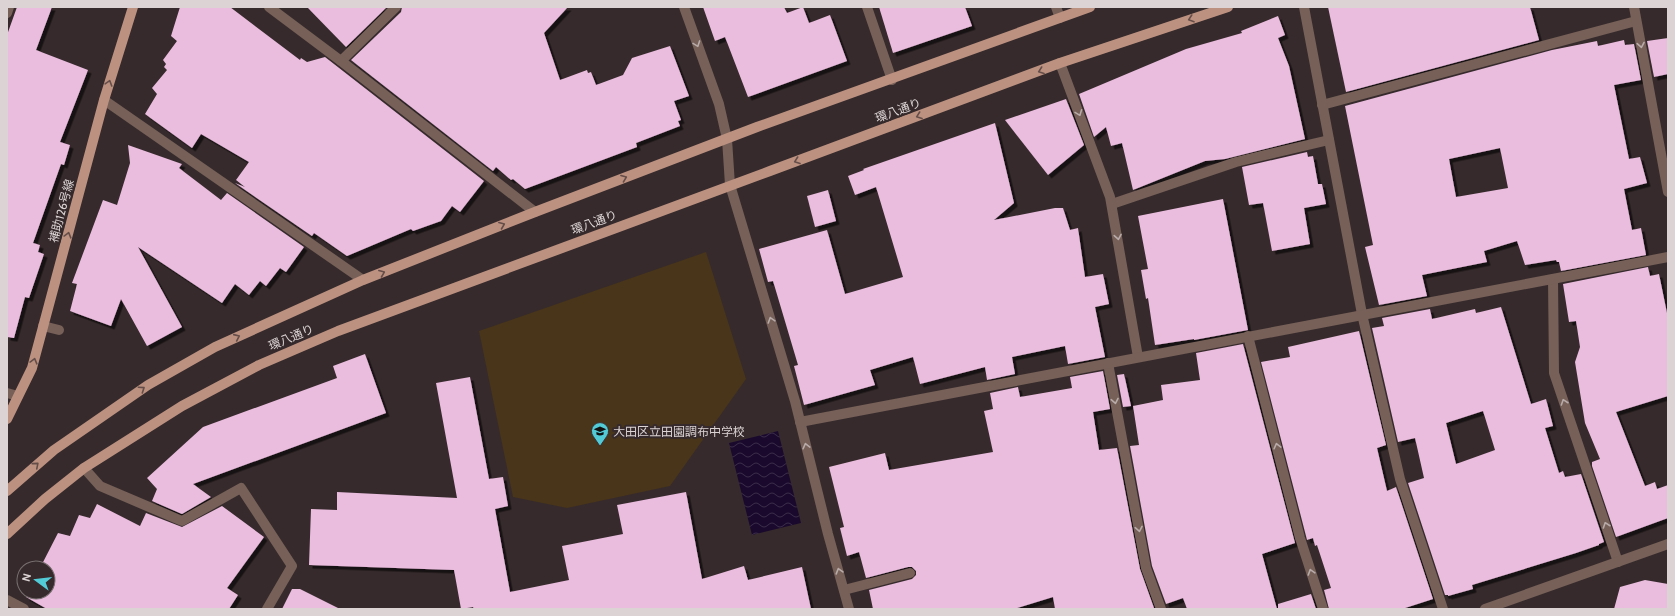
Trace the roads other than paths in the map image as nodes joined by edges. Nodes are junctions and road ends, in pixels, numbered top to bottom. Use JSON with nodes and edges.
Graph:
{"nodes":[{"id":1,"x":9,"y":7,"type":"edge"},
{"id":2,"x":269,"y":7,"type":"edge"},
{"id":3,"x":396,"y":7,"type":"edge"},
{"id":4,"x":684,"y":7,"type":"edge"},
{"id":5,"x":867,"y":7,"type":"edge"},
{"id":6,"x":1056,"y":7,"type":"edge"},
{"id":7,"x":1090,"y":7,"type":"edge"},
{"id":8,"x":1228,"y":7,"type":"edge"},
{"id":9,"x":1304,"y":7,"type":"edge"},
{"id":10,"x":1634,"y":7,"type":"edge"},
{"id":11,"x":131,"y":8,"type":"edge"},
{"id":12,"x":7,"y":13,"type":"edge"},
{"id":13,"x":1060,"y":18,"type":"junction"},
{"id":14,"x":1636,"y":21,"type":"junction"},
{"id":15,"x":341,"y":61,"type":"junction"},
{"id":16,"x":1060,"y":63,"type":"junction"},
{"id":17,"x":892,"y":80,"type":"junction"},
{"id":18,"x":104,"y":100,"type":"junction"},
{"id":19,"x":1322,"y":105,"type":"junction"},
{"id":20,"x":727,"y":139,"type":"junction"},
{"id":21,"x":1329,"y":140,"type":"junction"},
{"id":22,"x":730,"y":185,"type":"junction"},
{"id":23,"x":1668,"y":192,"type":"edge"},
{"id":24,"x":1112,"y":204,"type":"junction"},
{"id":25,"x":535,"y":212,"type":"junction"},
{"id":26,"x":1668,"y":257,"type":"edge"},
{"id":27,"x":1554,"y":279,"type":"junction"},
{"id":28,"x":363,"y":280,"type":"junction"},
{"id":29,"x":1362,"y":314,"type":"junction"},
{"id":30,"x":43,"y":326,"type":"junction"},
{"id":31,"x":58,"y":330,"type":"dead end"},
{"id":32,"x":1248,"y":336,"type":"junction"},
{"id":33,"x":1138,"y":357,"type":"junction"},
{"id":34,"x":1108,"y":363,"type":"junction"},
{"id":35,"x":7,"y":393,"type":"edge"},
{"id":36,"x":18,"y":396,"type":"junction"},
{"id":37,"x":7,"y":419,"type":"edge"},
{"id":38,"x":800,"y":422,"type":"junction"},
{"id":39,"x":84,"y":468,"type":"junction"},
{"id":40,"x":7,"y":491,"type":"edge"},
{"id":41,"x":7,"y":534,"type":"edge"},
{"id":42,"x":1668,"y":544,"type":"edge"},
{"id":43,"x":1618,"y":562,"type":"junction"},
{"id":44,"x":910,"y":573,"type":"dead end"},
{"id":45,"x":844,"y":590,"type":"junction"},
{"id":46,"x":7,"y":600,"type":"edge"},
{"id":47,"x":24,"y":609,"type":"edge"},
{"id":48,"x":267,"y":609,"type":"edge"},
{"id":49,"x":849,"y":609,"type":"edge"},
{"id":50,"x":1161,"y":609,"type":"edge"},
{"id":51,"x":1322,"y":609,"type":"edge"},
{"id":52,"x":1443,"y":609,"type":"edge"},
{"id":53,"x":1485,"y":609,"type":"edge"}],
"edges":[{"from":1,"to":12,"type":"street"},
{"from":2,"to":15,"type":"street"},
{"from":3,"to":15,"type":"street"},
{"from":4,"to":20,"type":"street","one_way":true},
{"from":5,"to":17,"type":"street"},
{"from":6,"to":13,"type":"street"},
{"from":7,"to":13,"type":"main road","name":"環八通り"},
{"from":8,"to":16,"type":"main road","name":"環八通り","one_way":true},
{"from":9,"to":19,"type":"street"},
{"from":10,"to":14,"type":"street"},
{"from":18,"to":11,"type":"main road","name":"補助126号線","one_way":true},
{"from":13,"to":17,"type":"main road","name":"環八通り"},
{"from":14,"to":19,"type":"street"},
{"from":14,"to":23,"type":"street","one_way":true},
{"from":15,"to":25,"type":"street"},
{"from":16,"to":22,"type":"main road","name":"環八通り","one_way":true},
{"from":16,"to":24,"type":"street","one_way":true},
{"from":17,"to":20,"type":"main road","name":"環八通り"},
{"from":18,"to":28,"type":"street"},
{"from":30,"to":18,"type":"main road","name":"補助126号線","one_way":true},
{"from":19,"to":21,"type":"street"},
{"from":20,"to":22,"type":"street"},
{"from":25,"to":20,"type":"main road","name":"環八通り","one_way":true},
{"from":21,"to":24,"type":"street"},
{"from":21,"to":29,"type":"street"},
{"from":38,"to":22,"type":"street","one_way":true},
{"from":22,"to":39,"type":"main road","name":"環八通り"},
{"from":24,"to":33,"type":"street","one_way":true},
{"from":28,"to":25,"type":"main road","name":"環八通り","one_way":true},
{"from":26,"to":27,"type":"street"},
{"from":27,"to":29,"type":"street"},
{"from":43,"to":27,"type":"street","one_way":true},
{"from":40,"to":28,"type":"main road","name":"環八通り","one_way":true},
{"from":29,"to":32,"type":"street"},
{"from":29,"to":52,"type":"street"},
{"from":30,"to":31,"type":"street"},
{"from":36,"to":30,"type":"main road","name":"補助126号線","one_way":true},
{"from":32,"to":33,"type":"street"},
{"from":51,"to":32,"type":"street","one_way":true},
{"from":33,"to":34,"type":"street"},
{"from":34,"to":38,"type":"street"},
{"from":34,"to":50,"type":"street","one_way":true},
{"from":35,"to":36,"type":"street"},
{"from":36,"to":37,"type":"main road","name":"補助126号線"},
{"from":45,"to":38,"type":"street","one_way":true},
{"from":39,"to":41,"type":"main road","name":"環八通り"},
{"from":39,"to":48,"type":"street"},
{"from":42,"to":43,"type":"street"},
{"from":43,"to":53,"type":"street"},
{"from":44,"to":45,"type":"street"},
{"from":45,"to":49,"type":"street"},
{"from":46,"to":47,"type":"street"}]}
